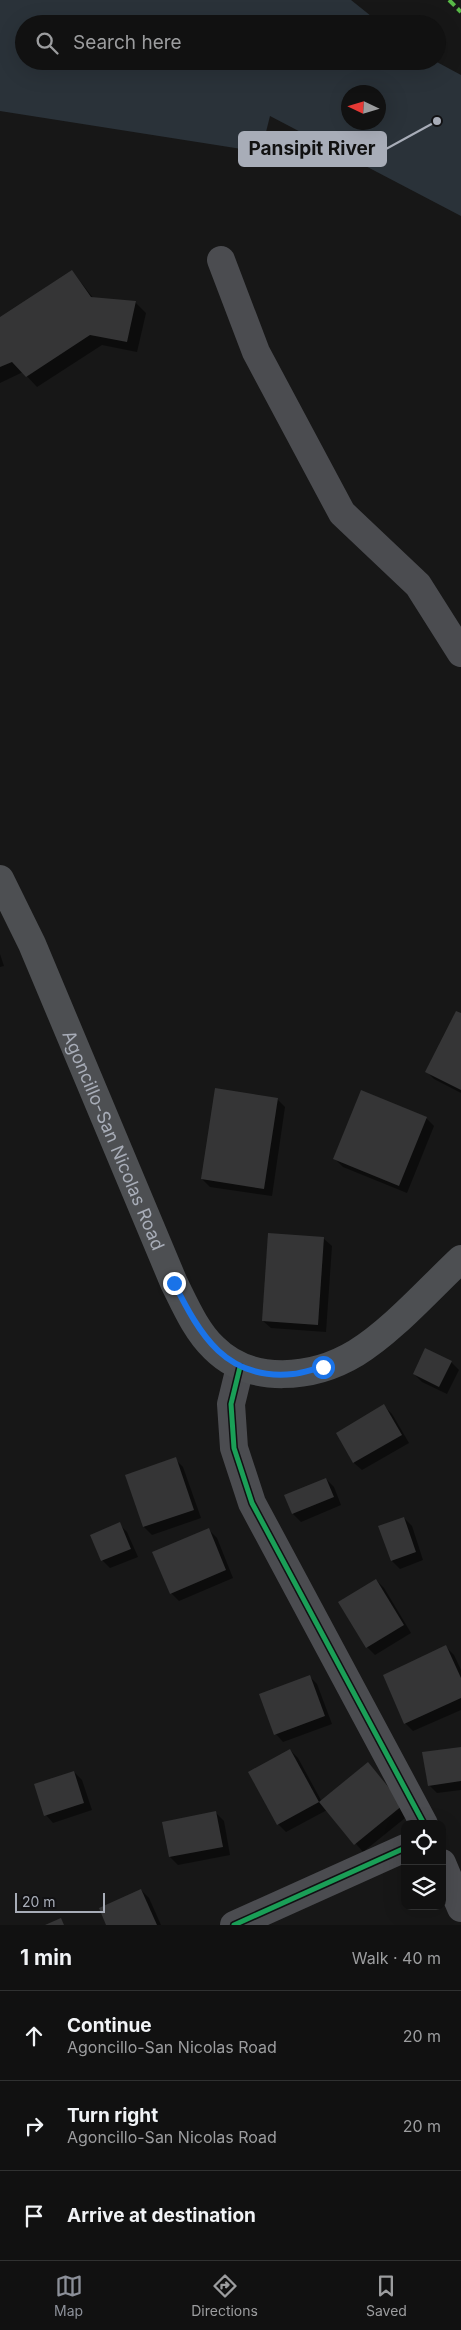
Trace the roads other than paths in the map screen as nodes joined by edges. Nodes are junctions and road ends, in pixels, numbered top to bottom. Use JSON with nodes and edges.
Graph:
{"nodes":[{"id":1,"x":221,"y":260,"type":"dead end"},
{"id":2,"x":461,"y":653,"type":"edge"},
{"id":3,"x":0,"y":879,"type":"edge"},
{"id":4,"x":461,"y":1259,"type":"edge"},
{"id":5,"x":240,"y":1367,"type":"junction"},
{"id":6,"x":422,"y":1820,"type":"edge"},
{"id":7,"x":401,"y":1850,"type":"edge"},
{"id":8,"x":443,"y":1865,"type":"edge"},
{"id":9,"x":461,"y":1908,"type":"edge"},
{"id":10,"x":234,"y":1925,"type":"edge"}],
"edges":[{"from":1,"to":2,"type":"street"},
{"from":3,"to":5,"type":"main road","name":"Agoncillo-San Nicolas Road"},
{"from":4,"to":5,"type":"main road","name":"Agoncillo-San Nicolas Road"},
{"from":5,"to":6,"type":"street"},
{"from":7,"to":10,"type":"street"},
{"from":8,"to":9,"type":"street"}]}
